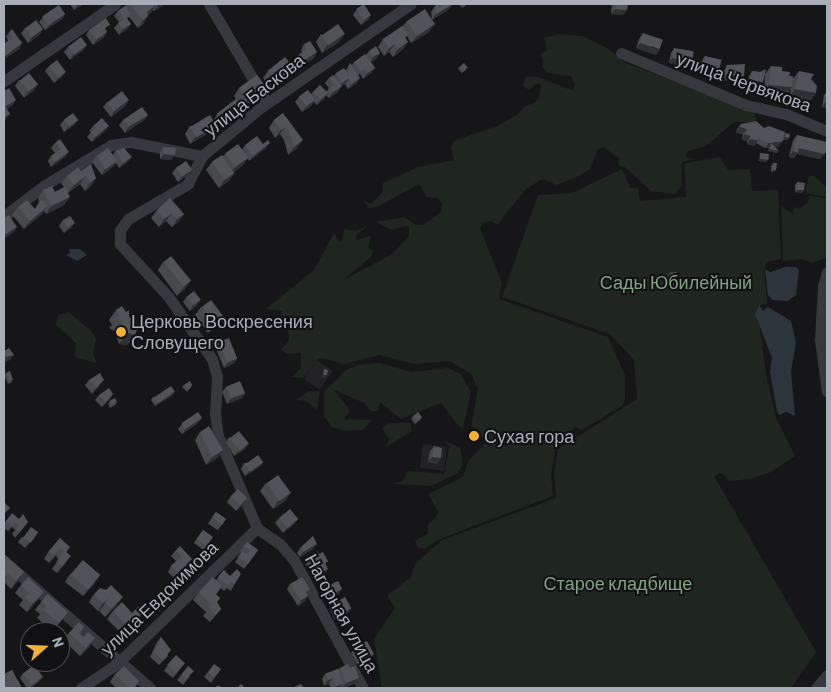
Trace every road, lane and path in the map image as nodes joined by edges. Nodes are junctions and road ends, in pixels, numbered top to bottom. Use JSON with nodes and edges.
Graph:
{"nodes":[{"id":1,"x":115,"y":4,"type":"edge"},
{"id":2,"x":209,"y":4,"type":"edge"},
{"id":3,"x":411,"y":4,"type":"edge"},
{"id":4,"x":621,"y":53,"type":"dead end"},
{"id":5,"x":4,"y":81,"type":"edge"},
{"id":6,"x":268,"y":103,"type":"junction"},
{"id":7,"x":827,"y":131,"type":"edge"},
{"id":8,"x":202,"y":156,"type":"junction"},
{"id":9,"x":4,"y":216,"type":"edge"},
{"id":10,"x":827,"y":272,"type":"edge"},
{"id":11,"x":827,"y":392,"type":"edge"},
{"id":12,"x":257,"y":528,"type":"junction"},
{"id":13,"x":4,"y":561,"type":"edge"},
{"id":14,"x":118,"y":663,"type":"junction"},
{"id":15,"x":827,"y":675,"type":"edge"},
{"id":16,"x":81,"y":688,"type":"edge"},
{"id":17,"x":150,"y":688,"type":"edge"},
{"id":18,"x":363,"y":688,"type":"edge"},
{"id":19,"x":816,"y":688,"type":"edge"}],
"edges":[{"from":1,"to":5,"type":"street"},
{"from":2,"to":6,"type":"street"},
{"from":3,"to":6,"type":"street","name":"улица Баскова"},
{"from":4,"to":7,"type":"street","name":"улица Червякова"},
{"from":6,"to":8,"type":"street","name":"улица Баскова"},
{"from":8,"to":9,"type":"street","name":"улица Баскова"},
{"from":8,"to":12,"type":"street"},
{"from":10,"to":11,"type":"street"},
{"from":12,"to":14,"type":"street","name":"улица Евдокимова"},
{"from":12,"to":18,"type":"street","name":"Нагорная улица"},
{"from":13,"to":14,"type":"street"},
{"from":14,"to":16,"type":"street","name":"улица Евдокимова"},
{"from":14,"to":17,"type":"street"},
{"from":15,"to":19,"type":"street"}]}
